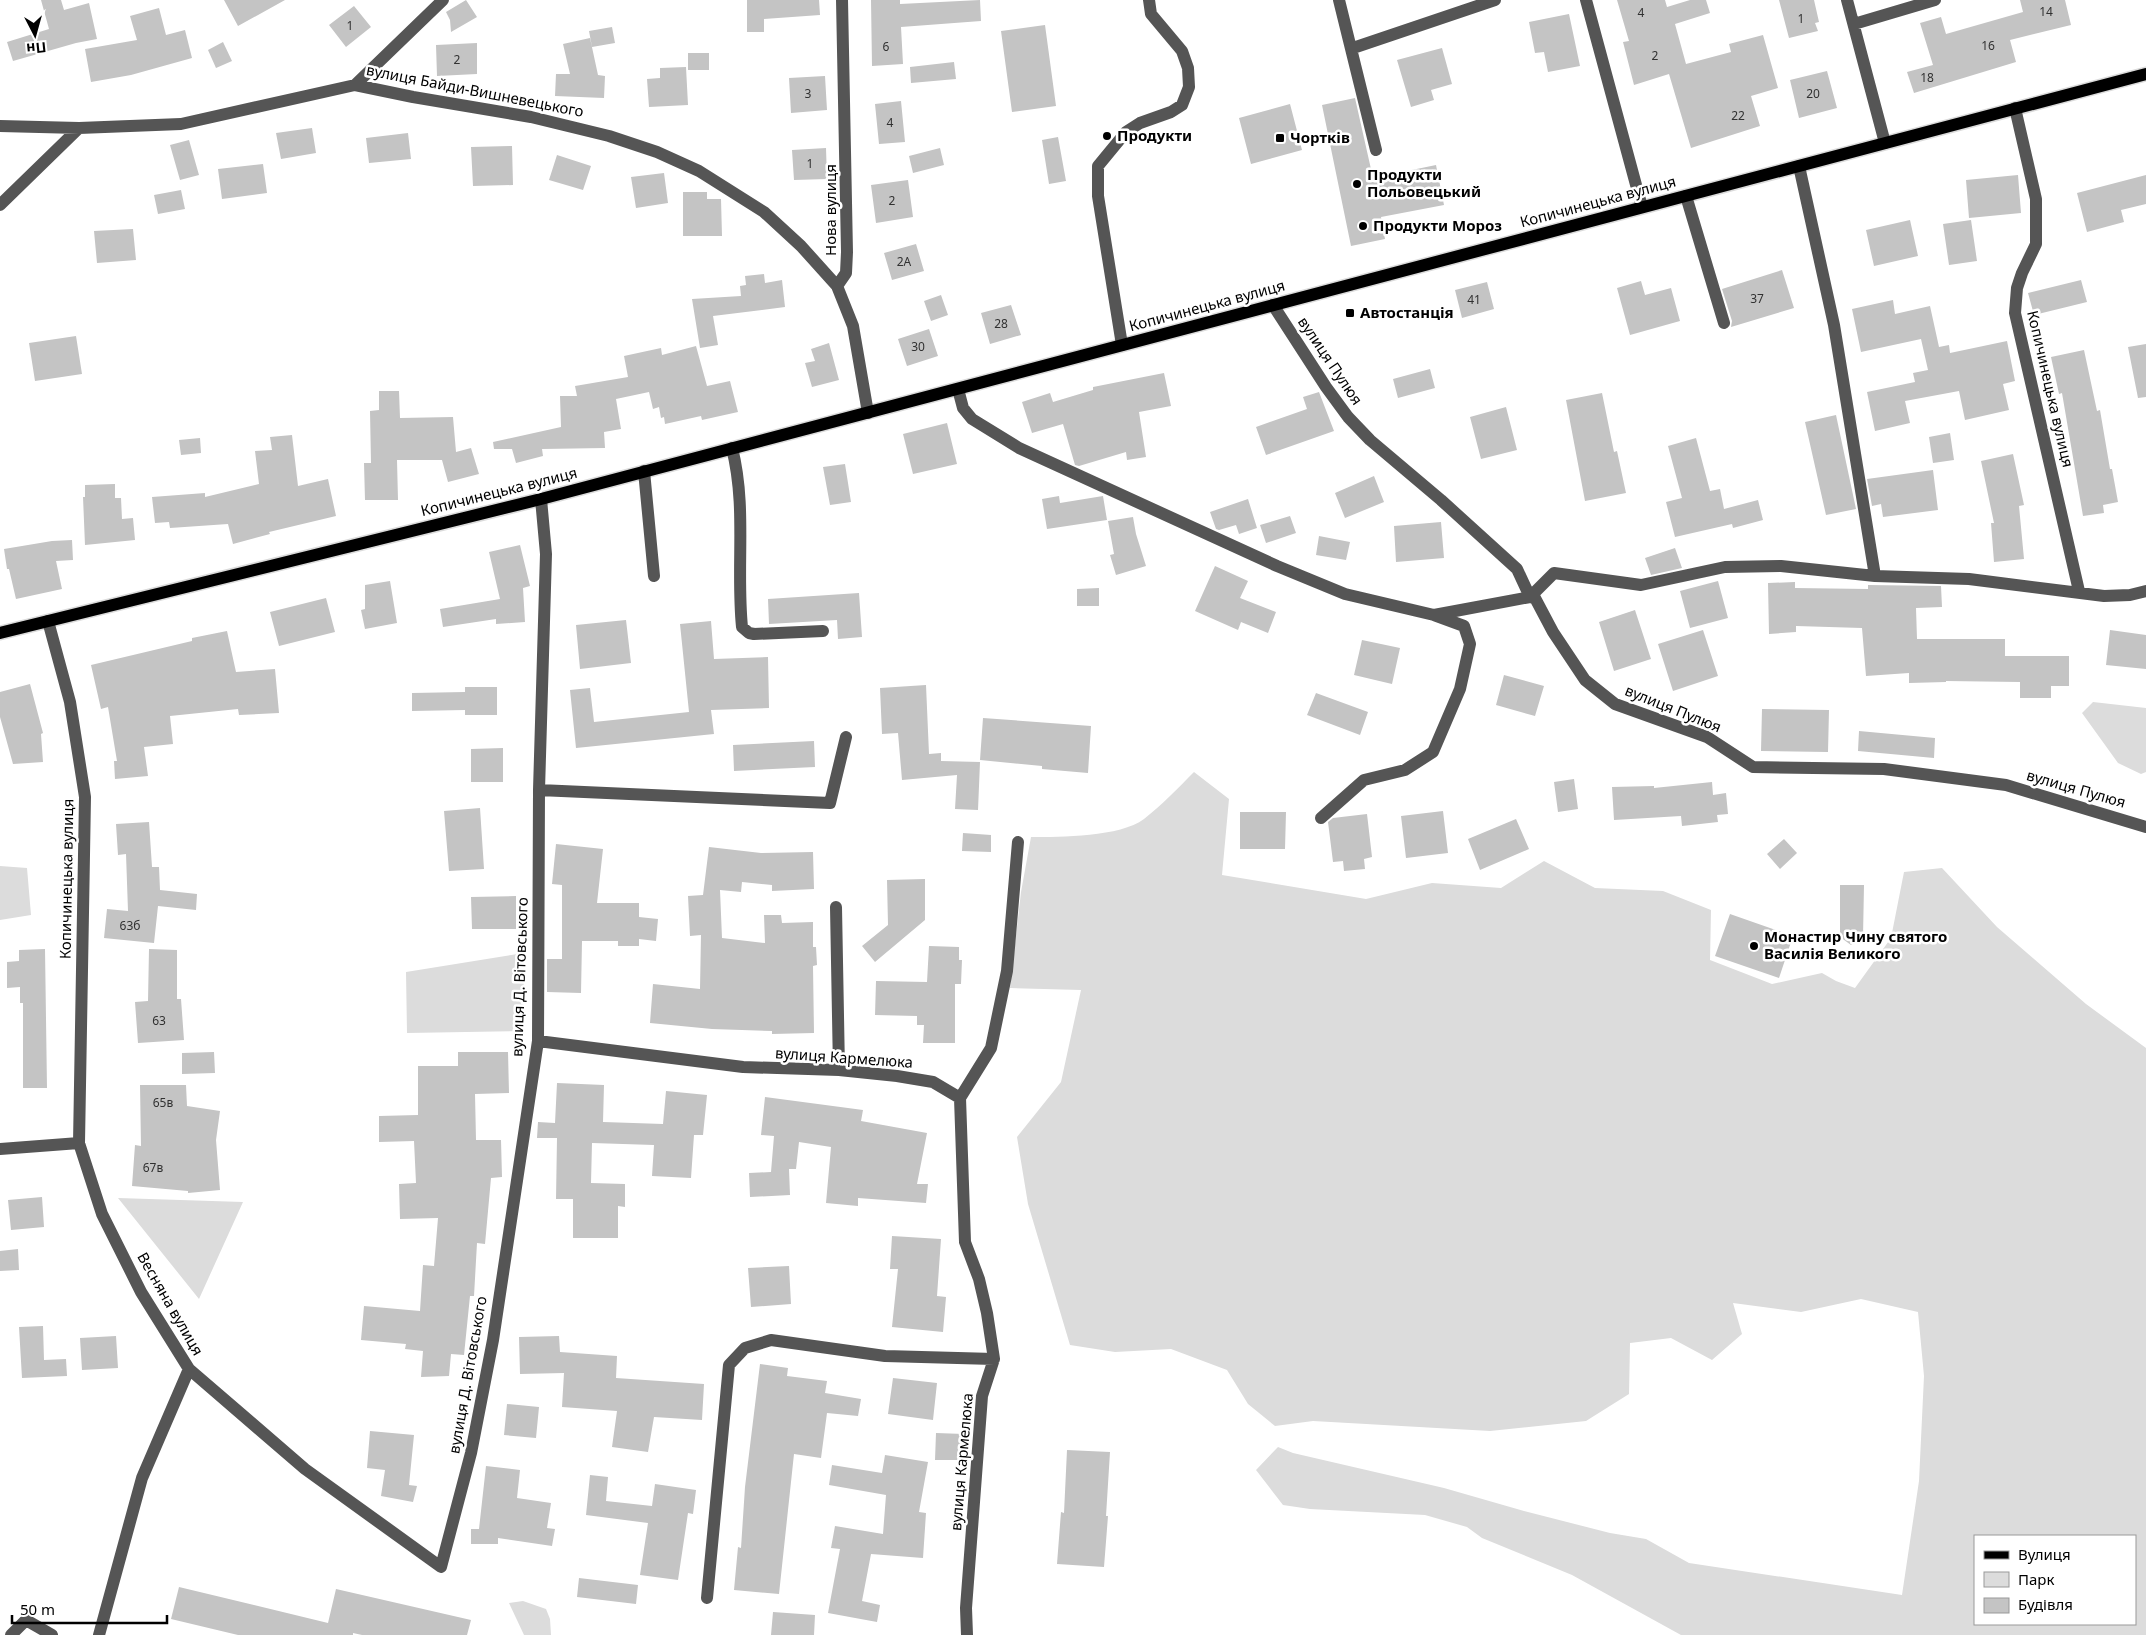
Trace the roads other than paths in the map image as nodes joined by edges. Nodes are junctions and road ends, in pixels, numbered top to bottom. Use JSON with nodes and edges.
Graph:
{"nodes":[{"id":1,"x":443,"y":0,"type":"edge"},
{"id":2,"x":842,"y":0,"type":"edge"},
{"id":3,"x":1148,"y":0,"type":"edge"},
{"id":4,"x":1340,"y":0,"type":"edge"},
{"id":5,"x":1495,"y":0,"type":"edge"},
{"id":6,"x":1586,"y":0,"type":"edge"},
{"id":7,"x":1847,"y":0,"type":"edge"},
{"id":8,"x":1935,"y":0,"type":"edge"},
{"id":9,"x":1854,"y":24,"type":"junction"},
{"id":10,"x":1353,"y":48,"type":"junction"},
{"id":11,"x":2146,"y":74,"type":"edge"},
{"id":12,"x":355,"y":85,"type":"junction"},
{"id":13,"x":2015,"y":108,"type":"junction"},
{"id":14,"x":0,"y":126,"type":"edge"},
{"id":15,"x":79,"y":128,"type":"junction"},
{"id":16,"x":1885,"y":142,"type":"junction"},
{"id":17,"x":1376,"y":150,"type":"dead end"},
{"id":18,"x":1799,"y":166,"type":"junction"},
{"id":19,"x":1686,"y":196,"type":"junction"},
{"id":20,"x":0,"y":205,"type":"edge"},
{"id":21,"x":1642,"y":207,"type":"junction"},
{"id":22,"x":837,"y":286,"type":"junction"},
{"id":23,"x":1274,"y":305,"type":"junction"},
{"id":24,"x":1724,"y":323,"type":"dead end"},
{"id":25,"x":1122,"y":346,"type":"junction"},
{"id":26,"x":958,"y":389,"type":"junction"},
{"id":27,"x":868,"y":413,"type":"junction"},
{"id":28,"x":732,"y":448,"type":"junction"},
{"id":29,"x":644,"y":471,"type":"junction"},
{"id":30,"x":541,"y":499,"type":"junction"},
{"id":31,"x":654,"y":576,"type":"dead end"},
{"id":32,"x":1875,"y":576,"type":"junction"},
{"id":33,"x":2079,"y":591,"type":"junction"},
{"id":34,"x":2146,"y":591,"type":"edge"},
{"id":35,"x":1530,"y":597,"type":"junction"},
{"id":36,"x":1434,"y":615,"type":"junction"},
{"id":37,"x":48,"y":621,"type":"junction"},
{"id":38,"x":823,"y":630,"type":"dead end"},
{"id":39,"x":0,"y":633,"type":"edge"},
{"id":40,"x":846,"y":737,"type":"dead end"},
{"id":41,"x":540,"y":790,"type":"junction"},
{"id":42,"x":1321,"y":818,"type":"dead end"},
{"id":43,"x":2146,"y":826,"type":"edge"},
{"id":44,"x":1018,"y":842,"type":"dead end"},
{"id":45,"x":836,"y":907,"type":"dead end"},
{"id":46,"x":538,"y":1041,"type":"junction"},
{"id":47,"x":839,"y":1070,"type":"junction"},
{"id":48,"x":960,"y":1098,"type":"junction"},
{"id":49,"x":79,"y":1143,"type":"junction"},
{"id":50,"x":0,"y":1149,"type":"edge"},
{"id":51,"x":994,"y":1359,"type":"junction"},
{"id":52,"x":189,"y":1370,"type":"junction"},
{"id":53,"x":441,"y":1567,"type":"joint"},
{"id":54,"x":707,"y":1598,"type":"dead end"},
{"id":55,"x":12,"y":1635,"type":"edge"},
{"id":56,"x":52,"y":1635,"type":"edge"},
{"id":57,"x":99,"y":1635,"type":"edge"},
{"id":58,"x":967,"y":1635,"type":"edge"}],
"edges":[{"from":1,"to":12,"type":"street"},
{"from":2,"to":22,"type":"street","name":"Нова вулиця"},
{"from":3,"to":25,"type":"street"},
{"from":4,"to":10,"type":"street"},
{"from":5,"to":10,"type":"street"},
{"from":6,"to":21,"type":"street"},
{"from":7,"to":9,"type":"street"},
{"from":8,"to":9,"type":"street"},
{"from":9,"to":16,"type":"street"},
{"from":10,"to":17,"type":"street"},
{"from":11,"to":13,"type":"main road","name":"Копичинецька вулиця"},
{"from":12,"to":15,"type":"street","name":"вулиця Байди-Вишневецького"},
{"from":12,"to":22,"type":"street","name":"вулиця Байди-Вишневецького"},
{"from":13,"to":16,"type":"main road","name":"Копичинецька вулиця"},
{"from":13,"to":33,"type":"street","name":"Копичинецька вулиця"},
{"from":14,"to":15,"type":"street","name":"вулиця Байди-Вишневецького"},
{"from":15,"to":20,"type":"street"},
{"from":16,"to":18,"type":"main road","name":"Копичинецька вулиця"},
{"from":18,"to":19,"type":"main road","name":"Копичинецька вулиця"},
{"from":18,"to":32,"type":"street"},
{"from":19,"to":21,"type":"main road","name":"Копичинецька вулиця"},
{"from":19,"to":24,"type":"street"},
{"from":21,"to":23,"type":"main road","name":"Копичинецька вулиця"},
{"from":22,"to":27,"type":"street"},
{"from":23,"to":25,"type":"main road","name":"Копичинецька вулиця"},
{"from":23,"to":35,"type":"street","name":"вулиця Пулюя"},
{"from":25,"to":26,"type":"main road","name":"Копичинецька вулиця"},
{"from":26,"to":27,"type":"main road","name":"Копичинецька вулиця"},
{"from":26,"to":36,"type":"street"},
{"from":27,"to":28,"type":"main road","name":"Копичинецька вулиця"},
{"from":28,"to":29,"type":"main road","name":"Копичинецька вулиця"},
{"from":28,"to":38,"type":"street"},
{"from":29,"to":30,"type":"main road","name":"Копичинецька вулиця"},
{"from":29,"to":31,"type":"street"},
{"from":30,"to":37,"type":"main road","name":"Копичинецька вулиця"},
{"from":30,"to":41,"type":"street","name":"вулиця Д. Вітовського"},
{"from":32,"to":33,"type":"street"},
{"from":32,"to":35,"type":"street"},
{"from":33,"to":34,"type":"street"},
{"from":35,"to":36,"type":"street"},
{"from":35,"to":43,"type":"street","name":"вулиця Пулюя"},
{"from":36,"to":42,"type":"street"},
{"from":37,"to":39,"type":"main road","name":"Копичинецька вулиця"},
{"from":37,"to":49,"type":"street","name":"Копичинецька вулиця"},
{"from":40,"to":41,"type":"street"},
{"from":41,"to":46,"type":"street","name":"вулиця Д. Вітовського"},
{"from":44,"to":48,"type":"street"},
{"from":45,"to":47,"type":"street"},
{"from":46,"to":47,"type":"street","name":"вулиця Кармелюка"},
{"from":46,"to":53,"type":"street","name":"вулиця Д. Вітовського"},
{"from":47,"to":48,"type":"street","name":"вулиця Кармелюка"},
{"from":48,"to":51,"type":"street","name":"вулиця Кармелюка"},
{"from":49,"to":50,"type":"street"},
{"from":49,"to":52,"type":"street","name":"Весняна вулиця"},
{"from":51,"to":54,"type":"street"},
{"from":51,"to":58,"type":"street","name":"вулиця Кармелюка"},
{"from":52,"to":53,"type":"street","name":"Весняна вулиця"},
{"from":52,"to":57,"type":"street"},
{"from":55,"to":56,"type":"street"}]}
